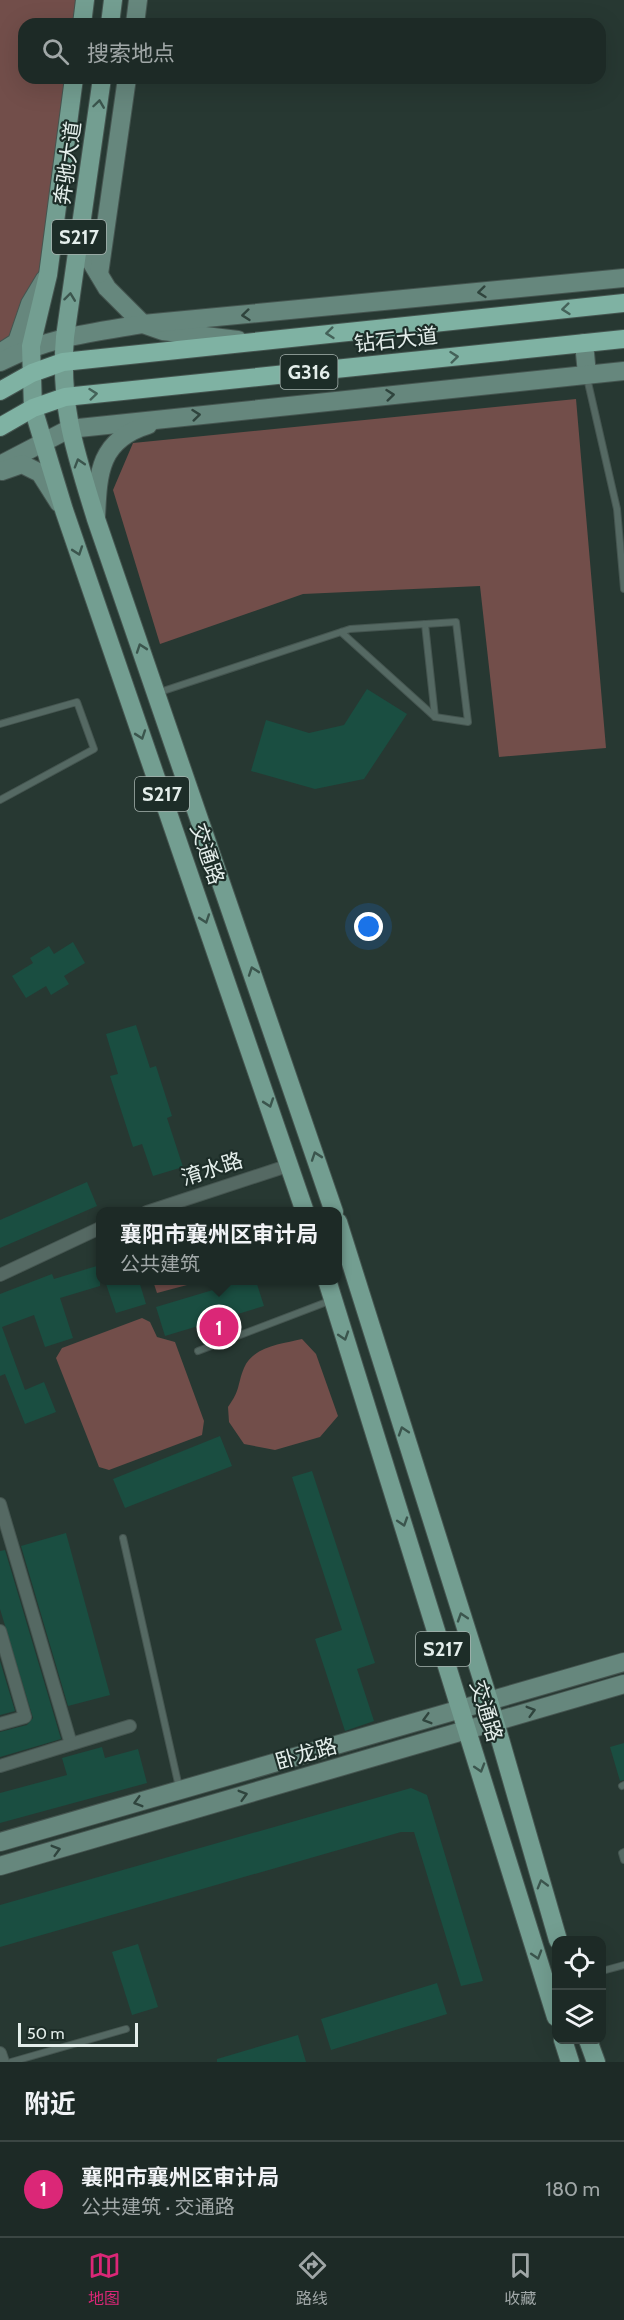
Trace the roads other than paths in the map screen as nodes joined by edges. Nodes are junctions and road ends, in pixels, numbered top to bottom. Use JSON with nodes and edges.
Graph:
{"nodes":[{"id":1,"x":85,"y":0,"type":"edge"},
{"id":2,"x":113,"y":0,"type":"edge"},
{"id":3,"x":138,"y":0,"type":"edge"},
{"id":4,"x":83,"y":18,"type":"edge"},
{"id":5,"x":111,"y":18,"type":"edge"},
{"id":6,"x":136,"y":18,"type":"edge"},
{"id":7,"x":73,"y":84,"type":"edge"},
{"id":8,"x":101,"y":84,"type":"edge"},
{"id":9,"x":126,"y":84,"type":"edge"},
{"id":10,"x":83,"y":216,"type":"junction"},
{"id":11,"x":99,"y":274,"type":"junction"},
{"id":12,"x":48,"y":275,"type":"junction"},
{"id":13,"x":624,"y":278,"type":"edge"},
{"id":14,"x":624,"y":303,"type":"edge"},
{"id":15,"x":143,"y":324,"type":"junction"},
{"id":16,"x":65,"y":337,"type":"junction"},
{"id":17,"x":624,"y":339,"type":"edge"},
{"id":18,"x":246,"y":341,"type":"junction"},
{"id":19,"x":584,"y":343,"type":"junction"},
{"id":20,"x":32,"y":346,"type":"junction"},
{"id":21,"x":0,"y":354,"type":"edge"},
{"id":22,"x":0,"y":362,"type":"edge"},
{"id":23,"x":63,"y":362,"type":"junction"},
{"id":24,"x":624,"y":370,"type":"edge"},
{"id":25,"x":32,"y":373,"type":"junction"},
{"id":26,"x":587,"y":374,"type":"junction"},
{"id":27,"x":0,"y":391,"type":"edge"},
{"id":28,"x":65,"y":397,"type":"junction"},
{"id":29,"x":33,"y":408,"type":"junction"},
{"id":30,"x":169,"y":418,"type":"junction"},
{"id":31,"x":0,"y":427,"type":"edge"},
{"id":32,"x":69,"y":429,"type":"junction"},
{"id":33,"x":43,"y":440,"type":"junction"},
{"id":34,"x":0,"y":465,"type":"edge"},
{"id":35,"x":0,"y":471,"type":"edge"},
{"id":36,"x":64,"y":510,"type":"junction"},
{"id":37,"x":96,"y":519,"type":"junction"},
{"id":38,"x":622,"y":556,"type":"edge"},
{"id":39,"x":624,"y":589,"type":"edge"},
{"id":40,"x":425,"y":624,"type":"junction"},
{"id":41,"x":340,"y":632,"type":"junction"},
{"id":42,"x":156,"y":693,"type":"junction"},
{"id":43,"x":435,"y":717,"type":"junction"},
{"id":44,"x":0,"y":724,"type":"edge"},
{"id":45,"x":0,"y":800,"type":"edge"},
{"id":46,"x":290,"y":1165,"type":"junction"},
{"id":47,"x":162,"y":1207,"type":"edge"},
{"id":48,"x":303,"y":1207,"type":"edge"},
{"id":49,"x":332,"y":1207,"type":"edge"},
{"id":50,"x":96,"y":1230,"type":"edge"},
{"id":51,"x":342,"y":1235,"type":"edge"},
{"id":52,"x":0,"y":1275,"type":"edge"},
{"id":53,"x":328,"y":1285,"type":"edge"},
{"id":54,"x":333,"y":1300,"type":"junction"},
{"id":55,"x":198,"y":1351,"type":"dead end"},
{"id":56,"x":0,"y":1504,"type":"edge"},
{"id":57,"x":123,"y":1538,"type":"dead end"},
{"id":58,"x":0,"y":1631,"type":"edge"},
{"id":59,"x":624,"y":1662,"type":"edge"},
{"id":60,"x":624,"y":1684,"type":"edge"},
{"id":61,"x":489,"y":1701,"type":"junction"},
{"id":62,"x":462,"y":1709,"type":"junction"},
{"id":63,"x":495,"y":1722,"type":"junction"},
{"id":64,"x":0,"y":1724,"type":"edge"},
{"id":65,"x":130,"y":1726,"type":"dead end"},
{"id":66,"x":468,"y":1730,"type":"junction"},
{"id":67,"x":71,"y":1744,"type":"junction"},
{"id":68,"x":0,"y":1766,"type":"edge"},
{"id":69,"x":180,"y":1790,"type":"junction"},
{"id":70,"x":0,"y":1842,"type":"edge"},
{"id":71,"x":624,"y":1852,"type":"edge"},
{"id":72,"x":624,"y":1860,"type":"edge"},
{"id":73,"x":0,"y":1866,"type":"edge"},
{"id":74,"x":557,"y":1936,"type":"edge"},
{"id":75,"x":624,"y":1965,"type":"edge"},
{"id":76,"x":606,"y":1970,"type":"edge"},
{"id":77,"x":552,"y":2005,"type":"edge"},
{"id":78,"x":126,"y":2029,"type":"dead end"},
{"id":79,"x":564,"y":2044,"type":"edge"},
{"id":80,"x":589,"y":2044,"type":"edge"},
{"id":81,"x":0,"y":2053,"type":"edge"},
{"id":82,"x":3,"y":2062,"type":"edge"},
{"id":83,"x":11,"y":2062,"type":"edge"},
{"id":84,"x":570,"y":2062,"type":"edge"},
{"id":85,"x":596,"y":2062,"type":"edge"}],
"edges":[{"from":1,"to":4,"type":"main road"},
{"from":2,"to":5,"type":"main road"},
{"from":3,"to":6,"type":"street"},
{"from":7,"to":12,"type":"main road","name":"奔驰大道","number":"S217"},
{"from":10,"to":8,"type":"main road","name":"奔驰大道","number":"S217","one_way":true},
{"from":9,"to":11,"type":"street"},
{"from":10,"to":11,"type":"street"},
{"from":16,"to":10,"type":"main road","name":"奔驰大道","number":"S217","one_way":true},
{"from":11,"to":15,"type":"street"},
{"from":12,"to":20,"type":"main road","name":"奔驰大道","number":"S217"},
{"from":12,"to":21,"type":"street"},
{"from":13,"to":15,"type":"street","one_way":true},
{"from":14,"to":18,"type":"highway","name":"钻石大道","number":"G316","one_way":true},
{"from":15,"to":16,"type":"street"},
{"from":15,"to":18,"type":"street"},
{"from":16,"to":20,"type":"street"},
{"from":16,"to":23,"type":"main road","name":"奔驰大道","number":"S217"},
{"from":17,"to":19,"type":"highway","name":"钻石大道","number":"G316"},
{"from":18,"to":23,"type":"highway","name":"钻石大道","number":"G316"},
{"from":19,"to":26,"type":"street"},
{"from":28,"to":19,"type":"highway","name":"钻石大道","number":"G316","one_way":true},
{"from":20,"to":22,"type":"street"},
{"from":20,"to":25,"type":"main road","name":"奔驰大道","number":"S217"},
{"from":23,"to":25,"type":"highway","name":"钻石大道","number":"G316"},
{"from":23,"to":28,"type":"main road","name":"奔驰大道","number":"S217"},
{"from":24,"to":26,"type":"street"},
{"from":25,"to":27,"type":"highway","name":"钻石大道","number":"G316"},
{"from":25,"to":29,"type":"main road","name":"交通路","number":"S217"},
{"from":30,"to":26,"type":"street","one_way":true},
{"from":26,"to":38,"type":"lane"},
{"from":28,"to":29,"type":"highway","name":"钻石大道","number":"G316"},
{"from":28,"to":32,"type":"main road","name":"交通路","number":"S217"},
{"from":29,"to":31,"type":"highway","name":"钻石大道","number":"G316"},
{"from":29,"to":33,"type":"main road","name":"交通路","number":"S217"},
{"from":30,"to":32,"type":"street"},
{"from":30,"to":37,"type":"street"},
{"from":32,"to":33,"type":"street"},
{"from":37,"to":32,"type":"main road","name":"交通路","number":"S217","one_way":true},
{"from":33,"to":34,"type":"street"},
{"from":33,"to":36,"type":"main road","name":"交通路","number":"S217"},
{"from":35,"to":36,"type":"street"},
{"from":36,"to":46,"type":"main road","name":"交通路","number":"S217","one_way":true},
{"from":42,"to":37,"type":"main road","name":"交通路","number":"S217","one_way":true},
{"from":38,"to":39,"type":"lane"},
{"from":40,"to":41,"type":"lane"},
{"from":40,"to":43,"type":"lane"},
{"from":40,"to":43,"type":"lane"},
{"from":41,"to":42,"type":"lane"},
{"from":41,"to":43,"type":"lane"},
{"from":49,"to":42,"type":"main road","name":"交通路","number":"S217","one_way":true},
{"from":44,"to":45,"type":"lane"},
{"from":46,"to":47,"type":"street","name":"淯水路"},
{"from":46,"to":48,"type":"main road","name":"交通路","number":"S217"},
{"from":50,"to":52,"type":"street"},
{"from":61,"to":51,"type":"main road","name":"交通路","number":"S217","one_way":true},
{"from":53,"to":54,"type":"main road","name":"交通路","number":"S217"},
{"from":54,"to":55,"type":"lane"},
{"from":54,"to":62,"type":"main road","name":"交通路","number":"S217","one_way":true},
{"from":56,"to":67,"type":"street"},
{"from":57,"to":69,"type":"lane"},
{"from":58,"to":64,"type":"street"},
{"from":59,"to":61,"type":"street","name":"卧龙路"},
{"from":63,"to":60,"type":"street","name":"卧龙路","one_way":true},
{"from":61,"to":62,"type":"street","name":"卧龙路"},
{"from":61,"to":63,"type":"main road","name":"交通路","number":"S217"},
{"from":62,"to":66,"type":"main road","name":"交通路","number":"S217"},
{"from":62,"to":69,"type":"street","name":"卧龙路","one_way":true},
{"from":63,"to":66,"type":"street","name":"卧龙路"},
{"from":74,"to":63,"type":"main road","name":"交通路","number":"S217","one_way":true},
{"from":65,"to":67,"type":"street"},
{"from":73,"to":66,"type":"street","name":"卧龙路","one_way":true},
{"from":66,"to":77,"type":"main road","name":"交通路","number":"S217","one_way":true},
{"from":67,"to":68,"type":"street"},
{"from":69,"to":70,"type":"street","name":"卧龙路","one_way":true},
{"from":71,"to":72,"type":"lane"},
{"from":75,"to":76,"type":"lane"},
{"from":78,"to":83,"type":"lane"},
{"from":79,"to":84,"type":"main road"},
{"from":80,"to":85,"type":"main road"},
{"from":81,"to":82,"type":"street"}]}
